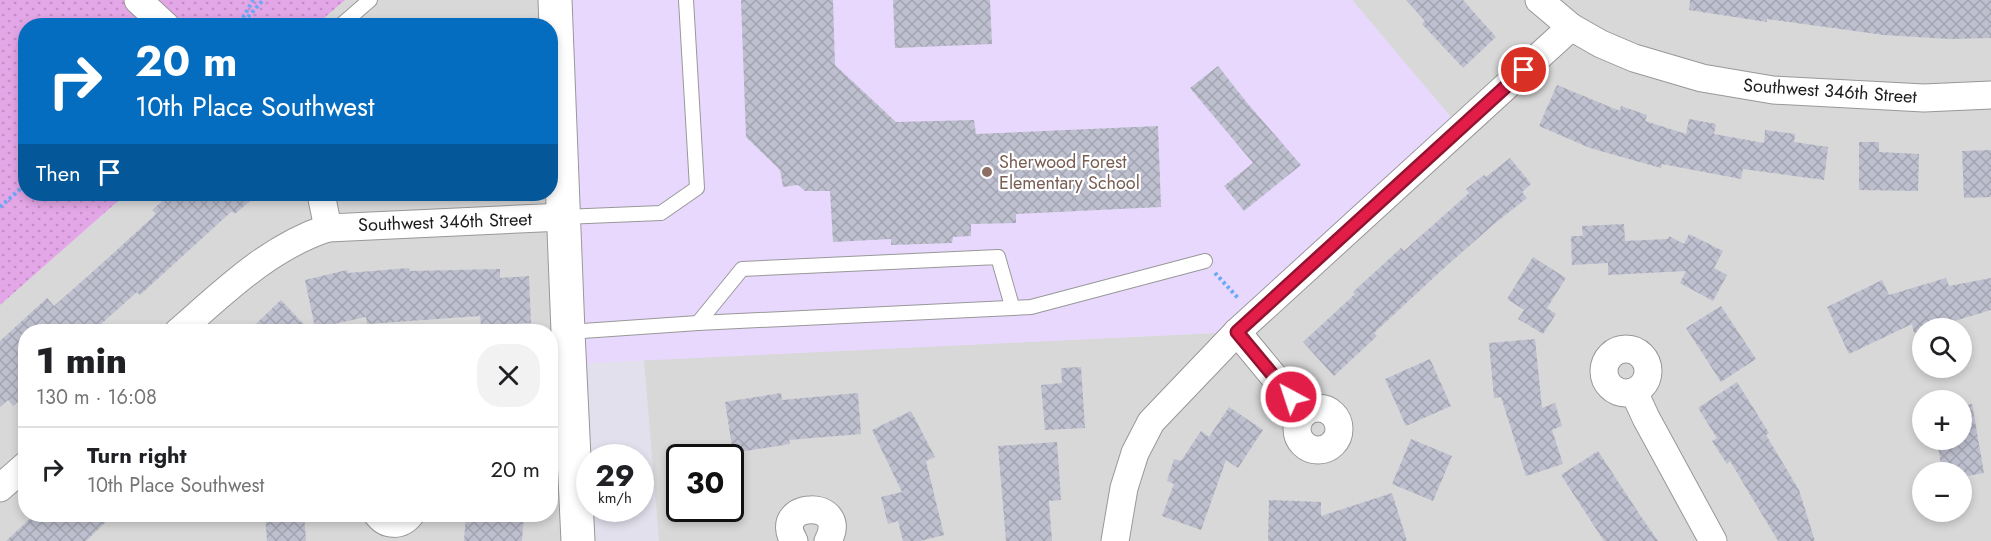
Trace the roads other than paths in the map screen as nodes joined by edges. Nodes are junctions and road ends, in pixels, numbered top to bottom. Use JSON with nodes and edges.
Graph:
{"nodes":[{"id":1,"x":138,"y":0,"type":"edge"},
{"id":2,"x":370,"y":0,"type":"edge"},
{"id":3,"x":555,"y":0,"type":"edge"},
{"id":4,"x":686,"y":0,"type":"edge"},
{"id":5,"x":1539,"y":0,"type":"edge"},
{"id":6,"x":157,"y":18,"type":"edge"},
{"id":7,"x":349,"y":18,"type":"edge"},
{"id":8,"x":556,"y":18,"type":"edge"},
{"id":9,"x":1571,"y":27,"type":"junction"},
{"id":10,"x":558,"y":81,"type":"edge"},
{"id":11,"x":1991,"y":95,"type":"edge"},
{"id":12,"x":322,"y":201,"type":"edge"},
{"id":13,"x":563,"y":217,"type":"junction"},
{"id":14,"x":328,"y":228,"type":"junction"},
{"id":15,"x":1204,"y":261,"type":"road end"},
{"id":16,"x":1012,"y":306,"type":"junction"},
{"id":17,"x":698,"y":323,"type":"junction"},
{"id":18,"x":188,"y":324,"type":"edge"},
{"id":19,"x":1246,"y":325,"type":"junction"},
{"id":20,"x":568,"y":332,"type":"junction"},
{"id":21,"x":1634,"y":392,"type":"dead end"},
{"id":22,"x":1305,"y":413,"type":"dead end"},
{"id":23,"x":18,"y":472,"type":"edge"},
{"id":24,"x":0,"y":488,"type":"edge"},
{"id":25,"x":578,"y":541,"type":"edge"},
{"id":26,"x":794,"y":541,"type":"edge"},
{"id":27,"x":828,"y":541,"type":"edge"},
{"id":28,"x":1115,"y":541,"type":"edge"},
{"id":29,"x":1713,"y":541,"type":"edge"}],
"edges":[{"from":1,"to":6,"type":"street"},
{"from":2,"to":7,"type":"lane"},
{"from":3,"to":8,"type":"street"},
{"from":4,"to":13,"type":"lane"},
{"from":5,"to":9,"type":"street","name":"Southwest 346th Street"},
{"from":9,"to":11,"type":"street","name":"Southwest 346th Street"},
{"from":9,"to":19,"type":"street"},
{"from":10,"to":13,"type":"street"},
{"from":12,"to":14,"type":"street"},
{"from":13,"to":14,"type":"street","name":"Southwest 346th Street"},
{"from":13,"to":20,"type":"street"},
{"from":14,"to":18,"type":"street","name":"Southwest 346th Street"},
{"from":15,"to":16,"type":"lane"},
{"from":16,"to":17,"type":"lane"},
{"from":16,"to":17,"type":"lane"},
{"from":17,"to":20,"type":"lane"},
{"from":19,"to":22,"type":"street"},
{"from":19,"to":28,"type":"street"},
{"from":20,"to":25,"type":"street"},
{"from":21,"to":29,"type":"street"},
{"from":23,"to":24,"type":"street"},
{"from":26,"to":27,"type":"street"}]}
